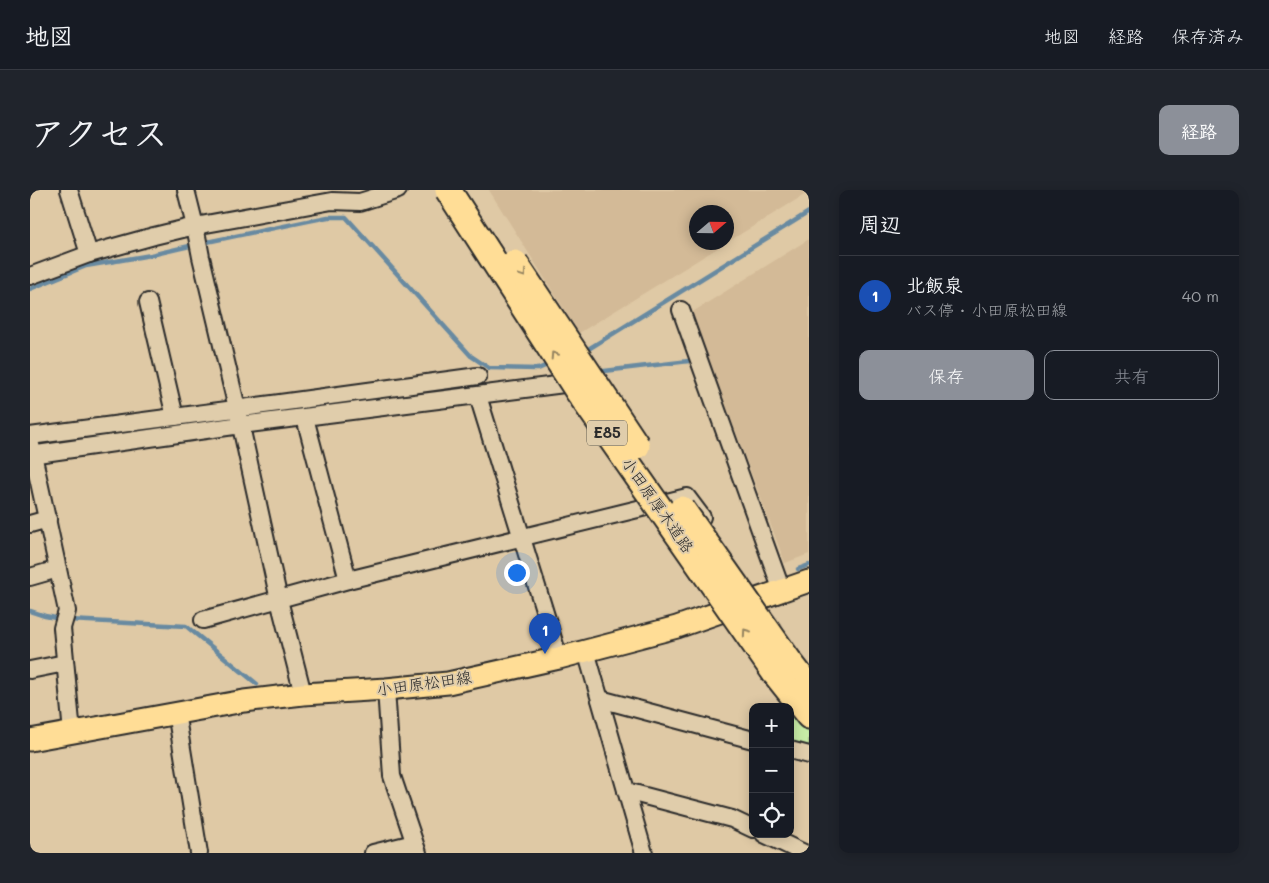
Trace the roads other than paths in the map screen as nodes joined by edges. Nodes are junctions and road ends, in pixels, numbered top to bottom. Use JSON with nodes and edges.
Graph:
{"nodes":[{"id":1,"x":69,"y":190,"type":"edge"},
{"id":2,"x":186,"y":190,"type":"edge"},
{"id":3,"x":398,"y":190,"type":"edge"},
{"id":4,"x":448,"y":190,"type":"edge"},
{"id":5,"x":467,"y":190,"type":"edge"},
{"id":6,"x":196,"y":229,"type":"junction"},
{"id":7,"x":89,"y":254,"type":"junction"},
{"id":8,"x":30,"y":276,"type":"edge"},
{"id":9,"x":148,"y":302,"type":"dead end"},
{"id":10,"x":681,"y":310,"type":"dead end"},
{"id":11,"x":478,"y":376,"type":"dead end"},
{"id":12,"x":600,"y":380,"type":"dead end"},
{"id":13,"x":478,"y":396,"type":"junction"},
{"id":14,"x":237,"y":408,"type":"junction"},
{"id":15,"x":175,"y":417,"type":"junction"},
{"id":16,"x":305,"y":418,"type":"junction"},
{"id":17,"x":241,"y":425,"type":"junction"},
{"id":18,"x":30,"y":436,"type":"edge"},
{"id":19,"x":32,"y":455,"type":"edge"},
{"id":20,"x":48,"y":520,"type":"junction"},
{"id":21,"x":30,"y":524,"type":"edge"},
{"id":22,"x":520,"y":538,"type":"junction"},
{"id":23,"x":58,"y":569,"type":"junction"},
{"id":24,"x":30,"y":577,"type":"edge"},
{"id":25,"x":348,"y":580,"type":"junction"},
{"id":26,"x":809,"y":581,"type":"edge"},
{"id":27,"x":782,"y":591,"type":"junction"},
{"id":28,"x":759,"y":599,"type":"junction"},
{"id":29,"x":279,"y":600,"type":"junction"},
{"id":30,"x":203,"y":620,"type":"dead end"},
{"id":31,"x":586,"y":651,"type":"junction"},
{"id":32,"x":558,"y":658,"type":"junction"},
{"id":33,"x":65,"y":663,"type":"junction"},
{"id":34,"x":30,"y":670,"type":"edge"},
{"id":35,"x":809,"y":687,"type":"edge"},
{"id":36,"x":386,"y":689,"type":"junction"},
{"id":37,"x":303,"y":694,"type":"junction"},
{"id":38,"x":600,"y":699,"type":"junction"},
{"id":39,"x":176,"y":712,"type":"junction"},
{"id":40,"x":809,"y":716,"type":"edge"},
{"id":41,"x":72,"y":732,"type":"junction"},
{"id":42,"x":749,"y":739,"type":"edge"},
{"id":43,"x":30,"y":740,"type":"edge"},
{"id":44,"x":794,"y":751,"type":"edge"},
{"id":45,"x":809,"y":755,"type":"edge"},
{"id":46,"x":626,"y":792,"type":"junction"},
{"id":47,"x":749,"y":827,"type":"edge"},
{"id":48,"x":772,"y":838,"type":"edge"},
{"id":49,"x":416,"y":848,"type":"edge"},
{"id":50,"x":198,"y":853,"type":"edge"},
{"id":51,"x":373,"y":853,"type":"edge"},
{"id":52,"x":644,"y":853,"type":"edge"},
{"id":53,"x":804,"y":853,"type":"edge"}],
"edges":[{"from":1,"to":7,"type":"street"},
{"from":2,"to":6,"type":"street"},
{"from":3,"to":6,"type":"street"},
{"from":40,"to":4,"type":"highway","name":"小田原厚木道路","number":"E85","one_way":true,"bridge":true},
{"from":5,"to":35,"type":"highway","name":"小田原厚木道路","number":"E85","one_way":true,"bridge":true},
{"from":6,"to":7,"type":"street"},
{"from":6,"to":14,"type":"street"},
{"from":7,"to":8,"type":"street"},
{"from":9,"to":15,"type":"street"},
{"from":10,"to":27,"type":"street"},
{"from":11,"to":14,"type":"street"},
{"from":12,"to":13,"type":"street"},
{"from":13,"to":16,"type":"street"},
{"from":13,"to":22,"type":"street"},
{"from":14,"to":15,"type":"street"},
{"from":14,"to":17,"type":"street"},
{"from":15,"to":18,"type":"street"},
{"from":16,"to":17,"type":"street"},
{"from":16,"to":25,"type":"street"},
{"from":17,"to":19,"type":"street"},
{"from":17,"to":29,"type":"street"},
{"from":18,"to":19,"type":"street"},
{"from":19,"to":20,"type":"street"},
{"from":20,"to":21,"type":"street"},
{"from":20,"to":23,"type":"street"},
{"from":22,"to":25,"type":"street"},
{"from":22,"to":28,"type":"street"},
{"from":22,"to":32,"type":"street"},
{"from":23,"to":24,"type":"street"},
{"from":23,"to":33,"type":"street"},
{"from":25,"to":29,"type":"street"},
{"from":26,"to":27,"type":"main road","name":"小田原松田線"},
{"from":27,"to":28,"type":"main road","name":"小田原松田線"},
{"from":28,"to":31,"type":"main road","name":"小田原松田線"},
{"from":29,"to":30,"type":"street"},
{"from":29,"to":37,"type":"street"},
{"from":31,"to":32,"type":"main road","name":"小田原松田線"},
{"from":31,"to":38,"type":"street"},
{"from":32,"to":36,"type":"main road","name":"小田原松田線"},
{"from":33,"to":34,"type":"street"},
{"from":33,"to":41,"type":"street"},
{"from":36,"to":37,"type":"main road","name":"小田原松田線"},
{"from":36,"to":49,"type":"street"},
{"from":37,"to":39,"type":"main road","name":"小田原松田線"},
{"from":38,"to":42,"type":"street"},
{"from":38,"to":46,"type":"street"},
{"from":39,"to":41,"type":"main road","name":"小田原松田線"},
{"from":39,"to":50,"type":"street"},
{"from":41,"to":43,"type":"main road","name":"小田原松田線"},
{"from":44,"to":45,"type":"street"},
{"from":46,"to":47,"type":"street"},
{"from":46,"to":52,"type":"street"},
{"from":48,"to":53,"type":"street"},
{"from":49,"to":51,"type":"street"}]}
